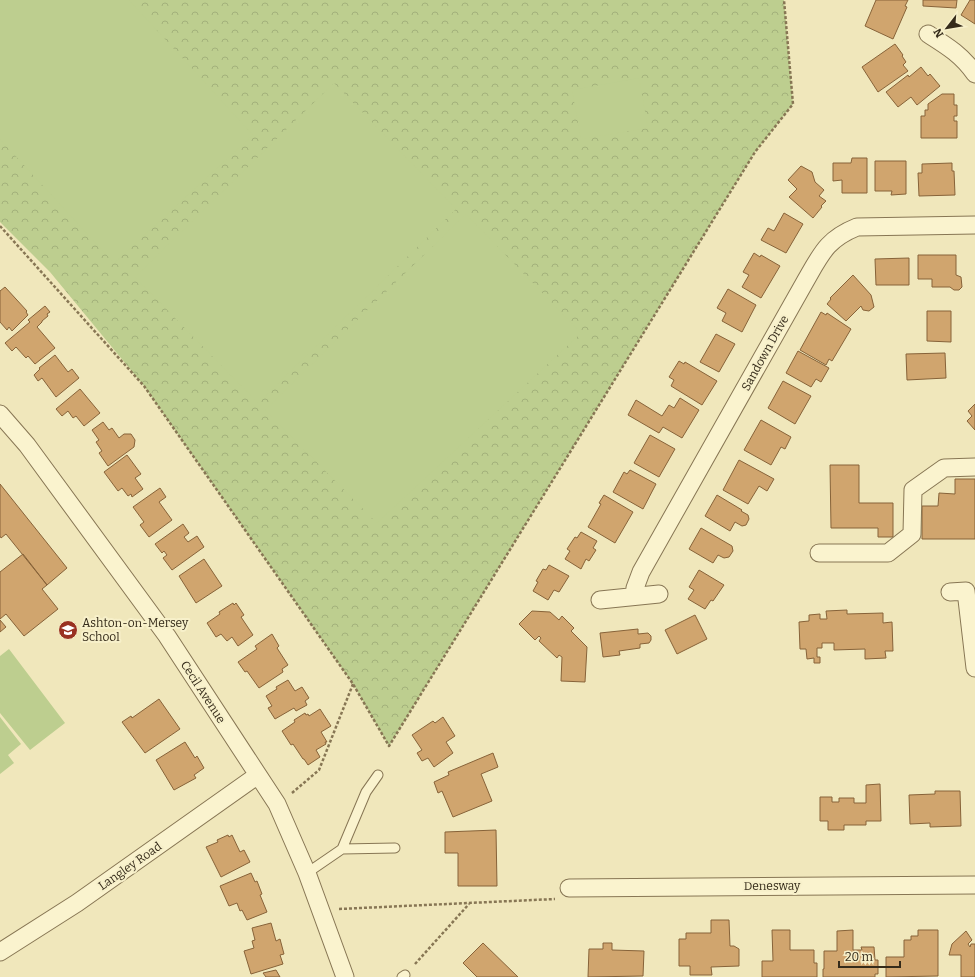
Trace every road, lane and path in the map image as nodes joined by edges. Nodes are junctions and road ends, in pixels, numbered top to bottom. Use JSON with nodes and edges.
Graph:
{"nodes":[{"id":1,"x":784,"y":0,"type":"edge"},
{"id":2,"x":928,"y":34,"type":"dead end"},
{"id":3,"x":975,"y":74,"type":"edge"},
{"id":4,"x":975,"y":225,"type":"edge"},
{"id":5,"x":0,"y":226,"type":"edge"},
{"id":6,"x":0,"y":414,"type":"edge"},
{"id":7,"x":975,"y":467,"type":"edge"},
{"id":8,"x":820,"y":553,"type":"dead end"},
{"id":9,"x":950,"y":592,"type":"dead end"},
{"id":10,"x":659,"y":594,"type":"dead end"},
{"id":11,"x":634,"y":596,"type":"junction"},
{"id":12,"x":600,"y":600,"type":"dead end"},
{"id":13,"x":975,"y":668,"type":"edge"},
{"id":14,"x":353,"y":684,"type":"junction"},
{"id":15,"x":258,"y":775,"type":"junction"},
{"id":16,"x":378,"y":775,"type":"dead end"},
{"id":17,"x":277,"y":804,"type":"junction"},
{"id":18,"x":396,"y":848,"type":"dead end"},
{"id":19,"x":342,"y":849,"type":"junction"},
{"id":20,"x":307,"y":873,"type":"junction"},
{"id":21,"x":975,"y":885,"type":"edge"},
{"id":22,"x":569,"y":888,"type":"joint"},
{"id":23,"x":469,"y":904,"type":"junction"},
{"id":24,"x":320,"y":909,"type":"junction"},
{"id":25,"x":0,"y":952,"type":"edge"},
{"id":26,"x":404,"y":976,"type":"edge"},
{"id":27,"x":345,"y":977,"type":"edge"}],
"edges":[{"from":1,"to":14,"type":"path"},
{"from":2,"to":3,"type":"street"},
{"from":4,"to":11,"type":"street","name":"Sandown Drive"},
{"from":5,"to":14,"type":"path"},
{"from":6,"to":15,"type":"street","name":"Cecil Avenue"},
{"from":7,"to":8,"type":"street"},
{"from":9,"to":13,"type":"street"},
{"from":10,"to":11,"type":"street"},
{"from":11,"to":12,"type":"street"},
{"from":14,"to":17,"type":"path"},
{"from":15,"to":17,"type":"street","name":"Cecil Avenue"},
{"from":15,"to":25,"type":"street","name":"Langley Road"},
{"from":16,"to":19,"type":"lane"},
{"from":17,"to":20,"type":"street","name":"Cecil Avenue"},
{"from":18,"to":19,"type":"lane"},
{"from":19,"to":20,"type":"lane"},
{"from":20,"to":24,"type":"street","name":"Cecil Avenue"},
{"from":21,"to":22,"type":"street","name":"Denesway"},
{"from":22,"to":23,"type":"path"},
{"from":23,"to":24,"type":"path"},
{"from":23,"to":26,"type":"path"},
{"from":24,"to":27,"type":"street","name":"Cecil Avenue"}]}
